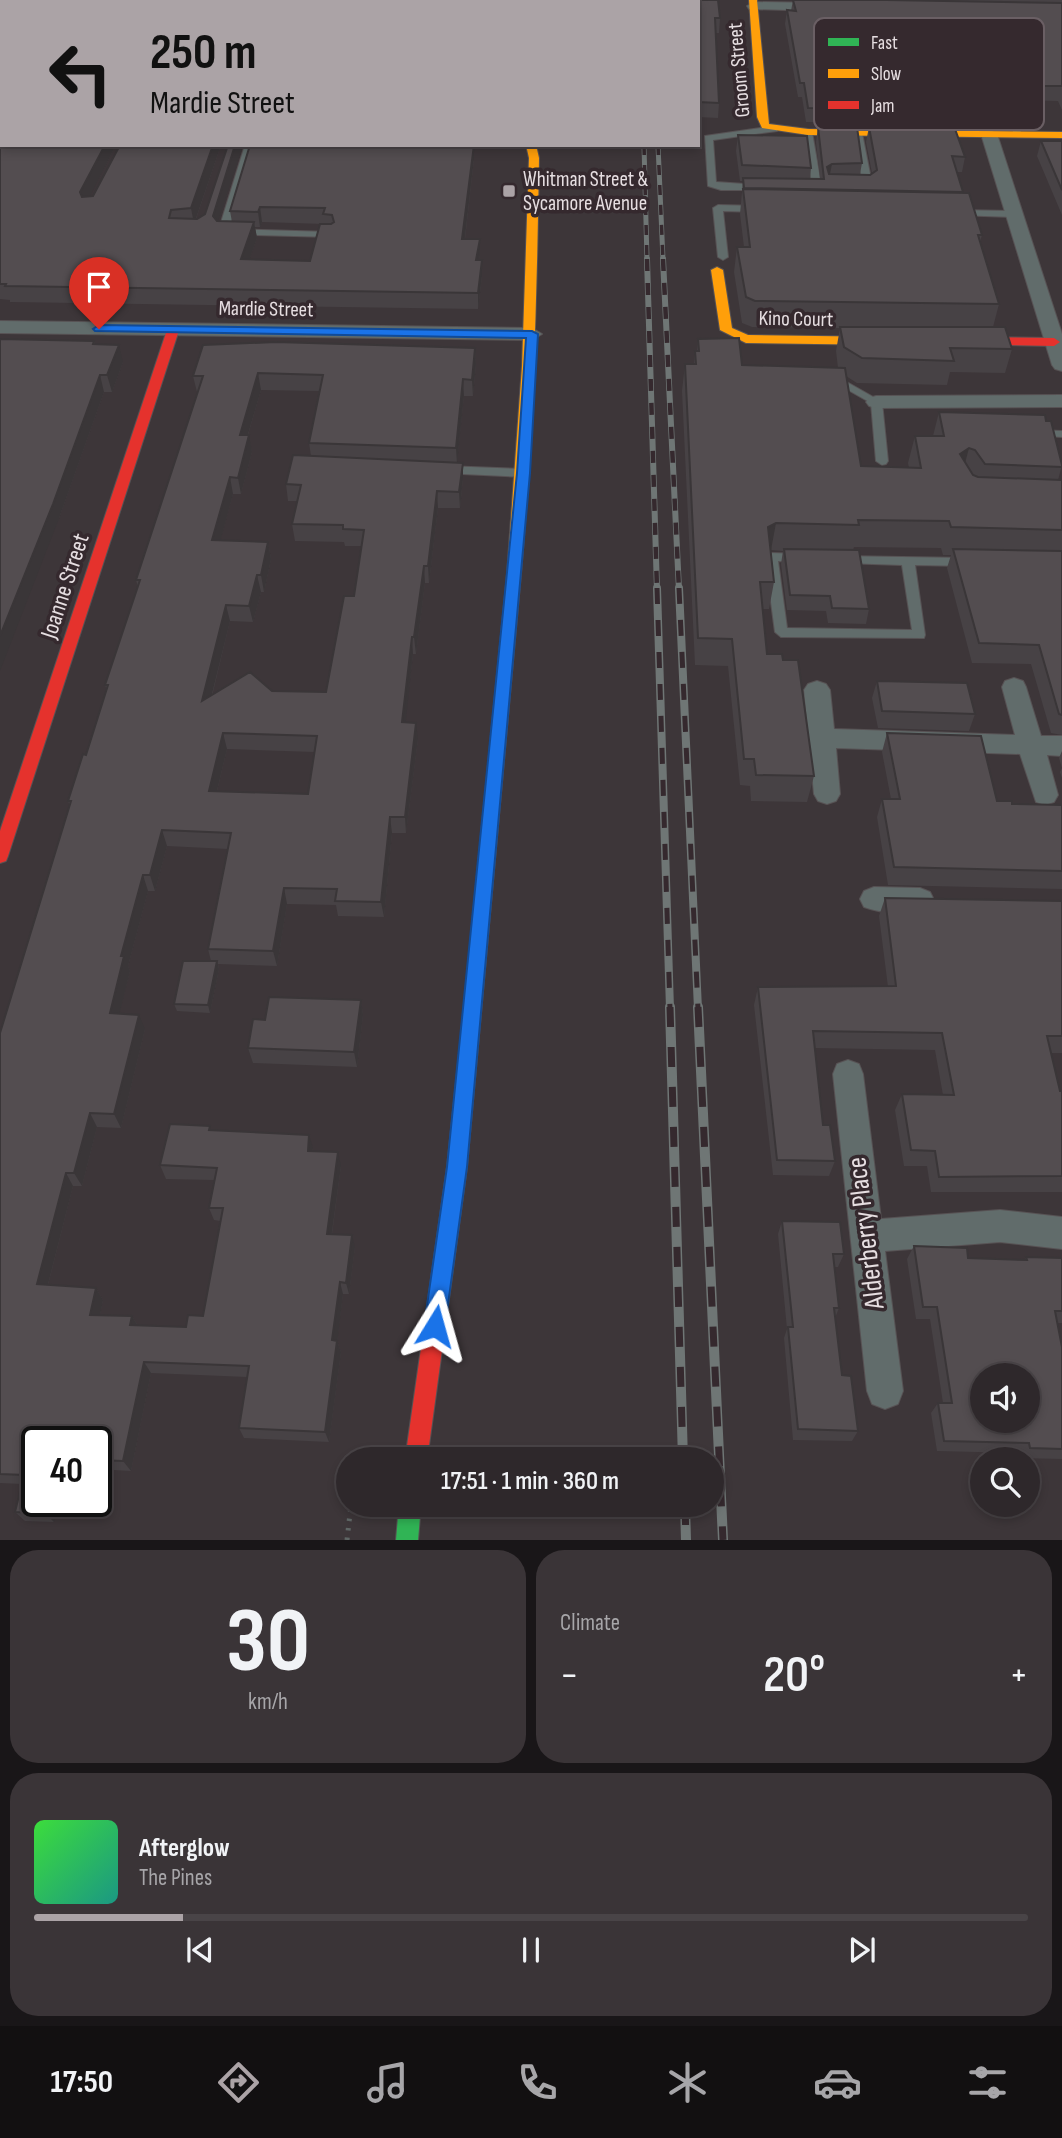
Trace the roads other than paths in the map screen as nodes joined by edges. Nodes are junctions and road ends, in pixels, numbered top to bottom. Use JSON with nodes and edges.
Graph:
{"nodes":[{"id":1,"x":753,"y":3,"type":"edge"},
{"id":2,"x":838,"y":7,"type":"edge"},
{"id":3,"x":774,"y":129,"type":"junction"},
{"id":4,"x":1016,"y":130,"type":"edge"},
{"id":5,"x":808,"y":132,"type":"junction"},
{"id":6,"x":858,"y":133,"type":"junction"},
{"id":7,"x":989,"y":134,"type":"junction"},
{"id":8,"x":1018,"y":135,"type":"junction"},
{"id":9,"x":1062,"y":135,"type":"edge"},
{"id":10,"x":249,"y":147,"type":"edge"},
{"id":11,"x":531,"y":147,"type":"edge"},
{"id":12,"x":843,"y":184,"type":"edge"},
{"id":13,"x":776,"y":189,"type":"edge"},
{"id":14,"x":804,"y":189,"type":"edge"},
{"id":15,"x":772,"y":209,"type":"edge"},
{"id":16,"x":945,"y":213,"type":"edge"},
{"id":17,"x":1013,"y":214,"type":"junction"},
{"id":18,"x":330,"y":235,"type":"edge"},
{"id":19,"x":720,"y":263,"type":"joint"},
{"id":20,"x":0,"y":327,"type":"edge"},
{"id":21,"x":173,"y":330,"type":"junction"},
{"id":22,"x":532,"y":334,"type":"junction"},
{"id":23,"x":900,"y":341,"type":"edge"},
{"id":24,"x":942,"y":341,"type":"edge"},
{"id":25,"x":1054,"y":342,"type":"junction"},
{"id":26,"x":1062,"y":365,"type":"edge"},
{"id":27,"x":820,"y":375,"type":"edge"},
{"id":28,"x":1062,"y":401,"type":"edge"},
{"id":29,"x":876,"y":402,"type":"junction"},
{"id":30,"x":1017,"y":432,"type":"edge"},
{"id":31,"x":1062,"y":434,"type":"edge"},
{"id":32,"x":882,"y":461,"type":"dead end"},
{"id":33,"x":425,"y":470,"type":"edge"},
{"id":34,"x":524,"y":473,"type":"junction"},
{"id":35,"x":908,"y":561,"type":"junction"},
{"id":36,"x":978,"y":562,"type":"edge"},
{"id":37,"x":1014,"y":687,"type":"dead end"},
{"id":38,"x":817,"y":690,"type":"dead end"},
{"id":39,"x":822,"y":738,"type":"junction"},
{"id":40,"x":1031,"y":745,"type":"junction"},
{"id":41,"x":1062,"y":746,"type":"edge"},
{"id":42,"x":827,"y":794,"type":"dead end"},
{"id":43,"x":1045,"y":795,"type":"dead end"},
{"id":44,"x":0,"y":856,"type":"edge"},
{"id":45,"x":874,"y":899,"type":"dead end"},
{"id":46,"x":941,"y":901,"type":"edge"},
{"id":47,"x":848,"y":1074,"type":"dead end"},
{"id":48,"x":1062,"y":1233,"type":"edge"},
{"id":49,"x":866,"y":1236,"type":"junction"},
{"id":50,"x":885,"y":1391,"type":"dead end"},
{"id":51,"x":418,"y":1447,"type":"edge"},
{"id":52,"x":409,"y":1517,"type":"edge"},
{"id":53,"x":407,"y":1539,"type":"edge"}],
"edges":[{"from":1,"to":2,"type":"street"},
{"from":1,"to":3,"type":"street","name":"Groom Street"},
{"from":3,"to":5,"type":"street"},
{"from":3,"to":13,"type":"lane"},
{"from":4,"to":8,"type":"lane"},
{"from":5,"to":6,"type":"street"},
{"from":5,"to":14,"type":"lane"},
{"from":6,"to":7,"type":"street"},
{"from":6,"to":12,"type":"lane"},
{"from":7,"to":8,"type":"street"},
{"from":7,"to":17,"type":"street"},
{"from":8,"to":9,"type":"street"},
{"from":10,"to":18,"type":"lane"},
{"from":11,"to":22,"type":"street"},
{"from":15,"to":19,"type":"lane"},
{"from":16,"to":17,"type":"lane"},
{"from":17,"to":25,"type":"street"},
{"from":19,"to":23,"type":"street","name":"Kino Court"},
{"from":20,"to":21,"type":"street","name":"Mardie Street"},
{"from":21,"to":22,"type":"street","name":"Mardie Street"},
{"from":21,"to":44,"type":"street","name":"Joanne Street"},
{"from":22,"to":34,"type":"street"},
{"from":24,"to":25,"type":"street"},
{"from":25,"to":26,"type":"street"},
{"from":27,"to":29,"type":"lane"},
{"from":28,"to":29,"type":"street"},
{"from":29,"to":32,"type":"lane"},
{"from":30,"to":31,"type":"lane"},
{"from":33,"to":34,"type":"lane"},
{"from":34,"to":51,"type":"street"},
{"from":35,"to":35,"type":"lane"},
{"from":35,"to":36,"type":"lane"},
{"from":37,"to":40,"type":"street"},
{"from":38,"to":39,"type":"street"},
{"from":39,"to":40,"type":"street"},
{"from":39,"to":42,"type":"street"},
{"from":40,"to":41,"type":"street"},
{"from":40,"to":43,"type":"street"},
{"from":45,"to":46,"type":"street"},
{"from":47,"to":49,"type":"street","name":"Alderberry Place"},
{"from":48,"to":49,"type":"street"},
{"from":49,"to":50,"type":"street","name":"Alderberry Place"},
{"from":52,"to":53,"type":"street"}]}
